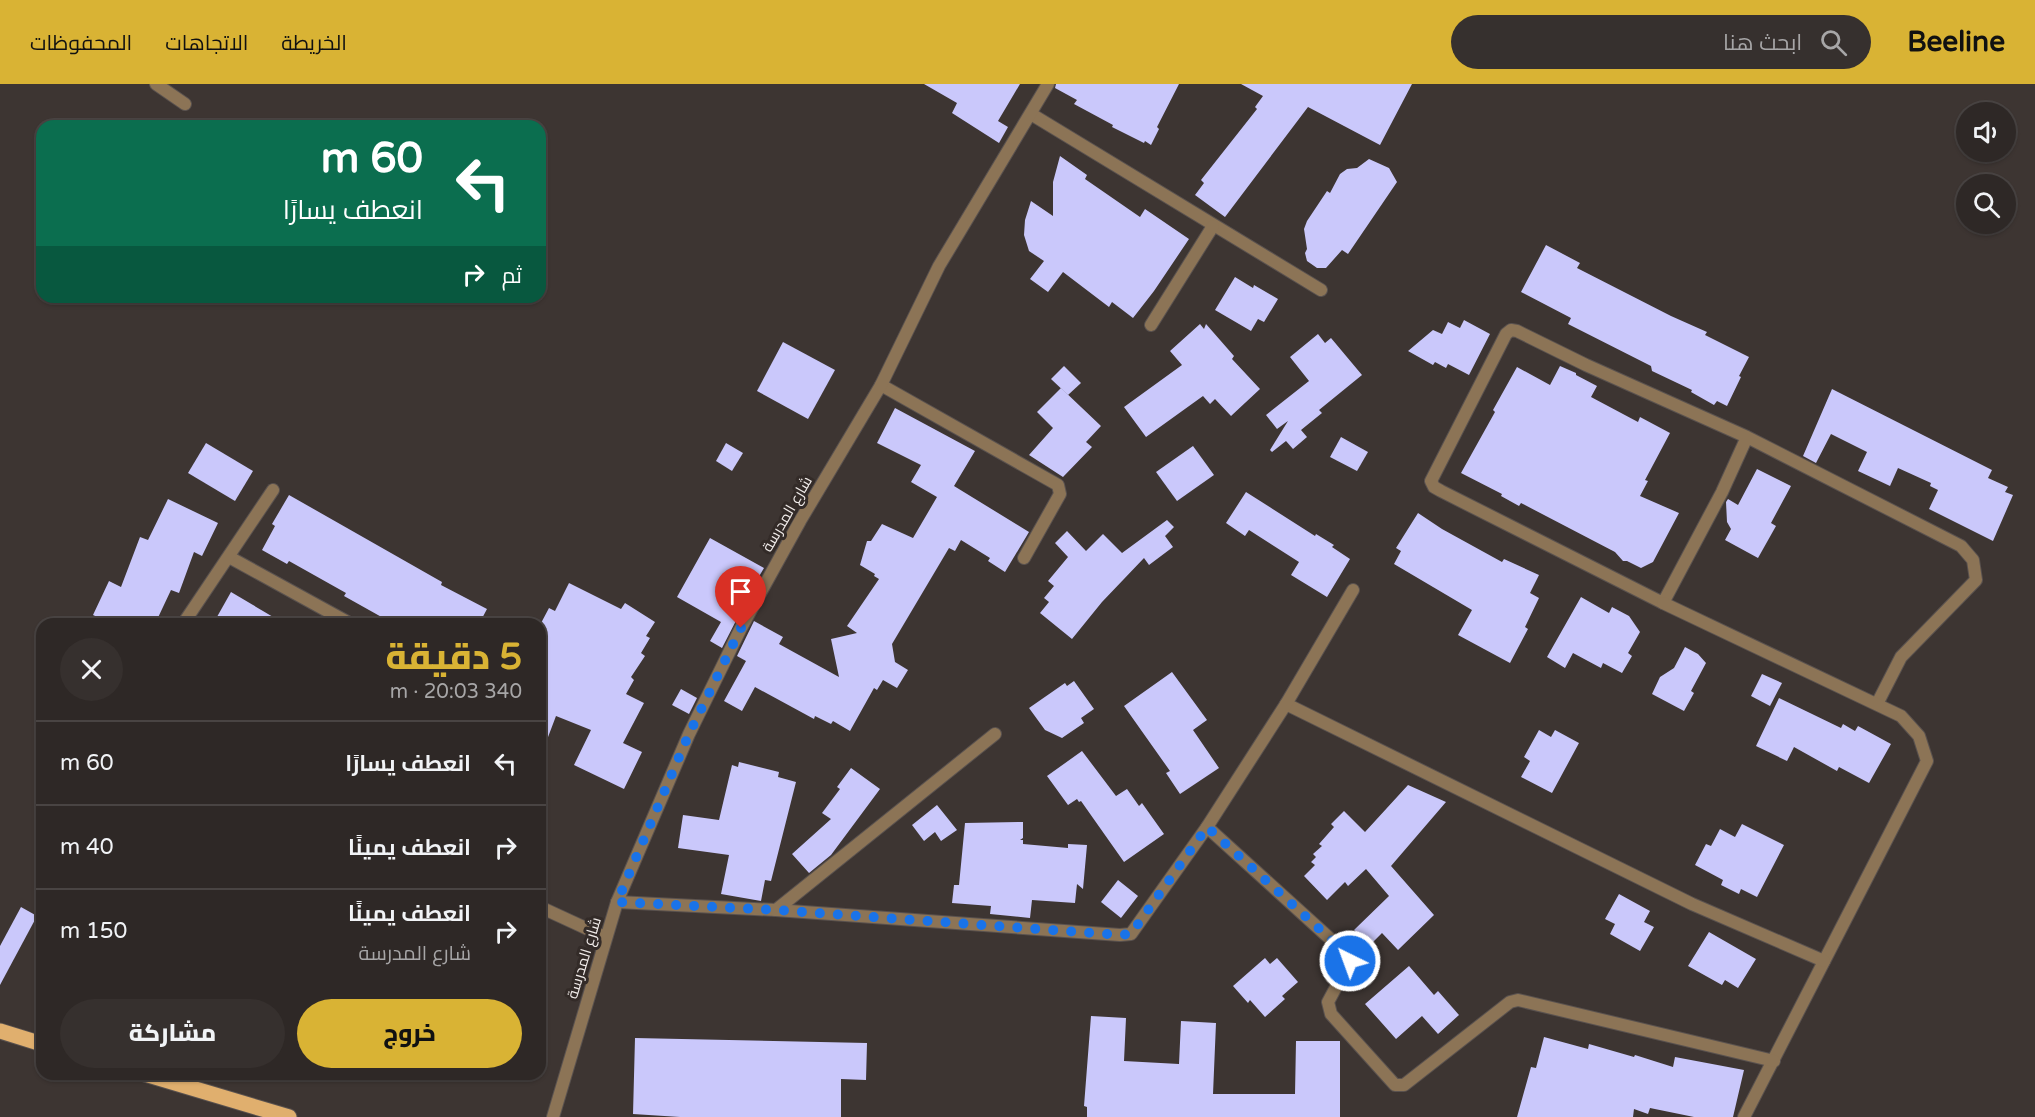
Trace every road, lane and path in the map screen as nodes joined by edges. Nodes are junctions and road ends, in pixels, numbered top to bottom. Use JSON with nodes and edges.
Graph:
{"nodes":[{"id":1,"x":156,"y":84,"type":"edge"},
{"id":2,"x":1048,"y":84,"type":"edge"},
{"id":3,"x":185,"y":104,"type":"dead end"},
{"id":4,"x":1031,"y":114,"type":"junction"},
{"id":5,"x":1213,"y":226,"type":"junction"},
{"id":6,"x":1321,"y":290,"type":"dead end"},
{"id":7,"x":1151,"y":325,"type":"dead end"},
{"id":8,"x":881,"y":385,"type":"junction"},
{"id":9,"x":1747,"y":437,"type":"junction"},
{"id":10,"x":273,"y":490,"type":"dead end"},
{"id":11,"x":229,"y":556,"type":"junction"},
{"id":12,"x":1024,"y":558,"type":"dead end"},
{"id":13,"x":1353,"y":590,"type":"dead end"},
{"id":14,"x":1663,"y":603,"type":"junction"},
{"id":15,"x":187,"y":618,"type":"edge"},
{"id":16,"x":340,"y":618,"type":"edge"},
{"id":17,"x":1877,"y":704,"type":"junction"},
{"id":18,"x":1286,"y":705,"type":"junction"},
{"id":19,"x":995,"y":734,"type":"dead end"},
{"id":20,"x":1207,"y":827,"type":"junction"},
{"id":21,"x":617,"y":902,"type":"junction"},
{"id":22,"x":546,"y":910,"type":"edge"},
{"id":23,"x":776,"y":910,"type":"junction"},
{"id":24,"x":605,"y":937,"type":"junction"},
{"id":25,"x":1824,"y":961,"type":"junction"},
{"id":26,"x":0,"y":1031,"type":"edge"},
{"id":27,"x":36,"y":1042,"type":"edge"},
{"id":28,"x":1774,"y":1061,"type":"junction"},
{"id":29,"x":164,"y":1080,"type":"edge"},
{"id":30,"x":289,"y":1117,"type":"edge"},
{"id":31,"x":553,"y":1117,"type":"edge"},
{"id":32,"x":1744,"y":1117,"type":"edge"}],
"edges":[{"from":1,"to":3,"type":"street"},
{"from":2,"to":4,"type":"street","name":"شارع المدرسة"},
{"from":4,"to":5,"type":"street"},
{"from":4,"to":8,"type":"street","name":"شارع المدرسة"},
{"from":5,"to":6,"type":"street"},
{"from":5,"to":7,"type":"street"},
{"from":8,"to":12,"type":"street"},
{"from":8,"to":21,"type":"street","name":"شارع المدرسة"},
{"from":9,"to":14,"type":"street"},
{"from":9,"to":14,"type":"street"},
{"from":9,"to":17,"type":"street"},
{"from":10,"to":11,"type":"street"},
{"from":11,"to":15,"type":"street"},
{"from":11,"to":16,"type":"street"},
{"from":13,"to":18,"type":"street"},
{"from":14,"to":17,"type":"street"},
{"from":17,"to":25,"type":"street"},
{"from":18,"to":20,"type":"street"},
{"from":18,"to":25,"type":"street"},
{"from":19,"to":23,"type":"street"},
{"from":20,"to":23,"type":"street"},
{"from":20,"to":28,"type":"street"},
{"from":21,"to":23,"type":"street"},
{"from":21,"to":24,"type":"street","name":"شارع المدرسة"},
{"from":22,"to":24,"type":"street"},
{"from":24,"to":31,"type":"street","name":"شارع المدرسة"},
{"from":25,"to":28,"type":"street"},
{"from":26,"to":27,"type":"main road"},
{"from":28,"to":32,"type":"street"},
{"from":29,"to":30,"type":"main road"}]}
